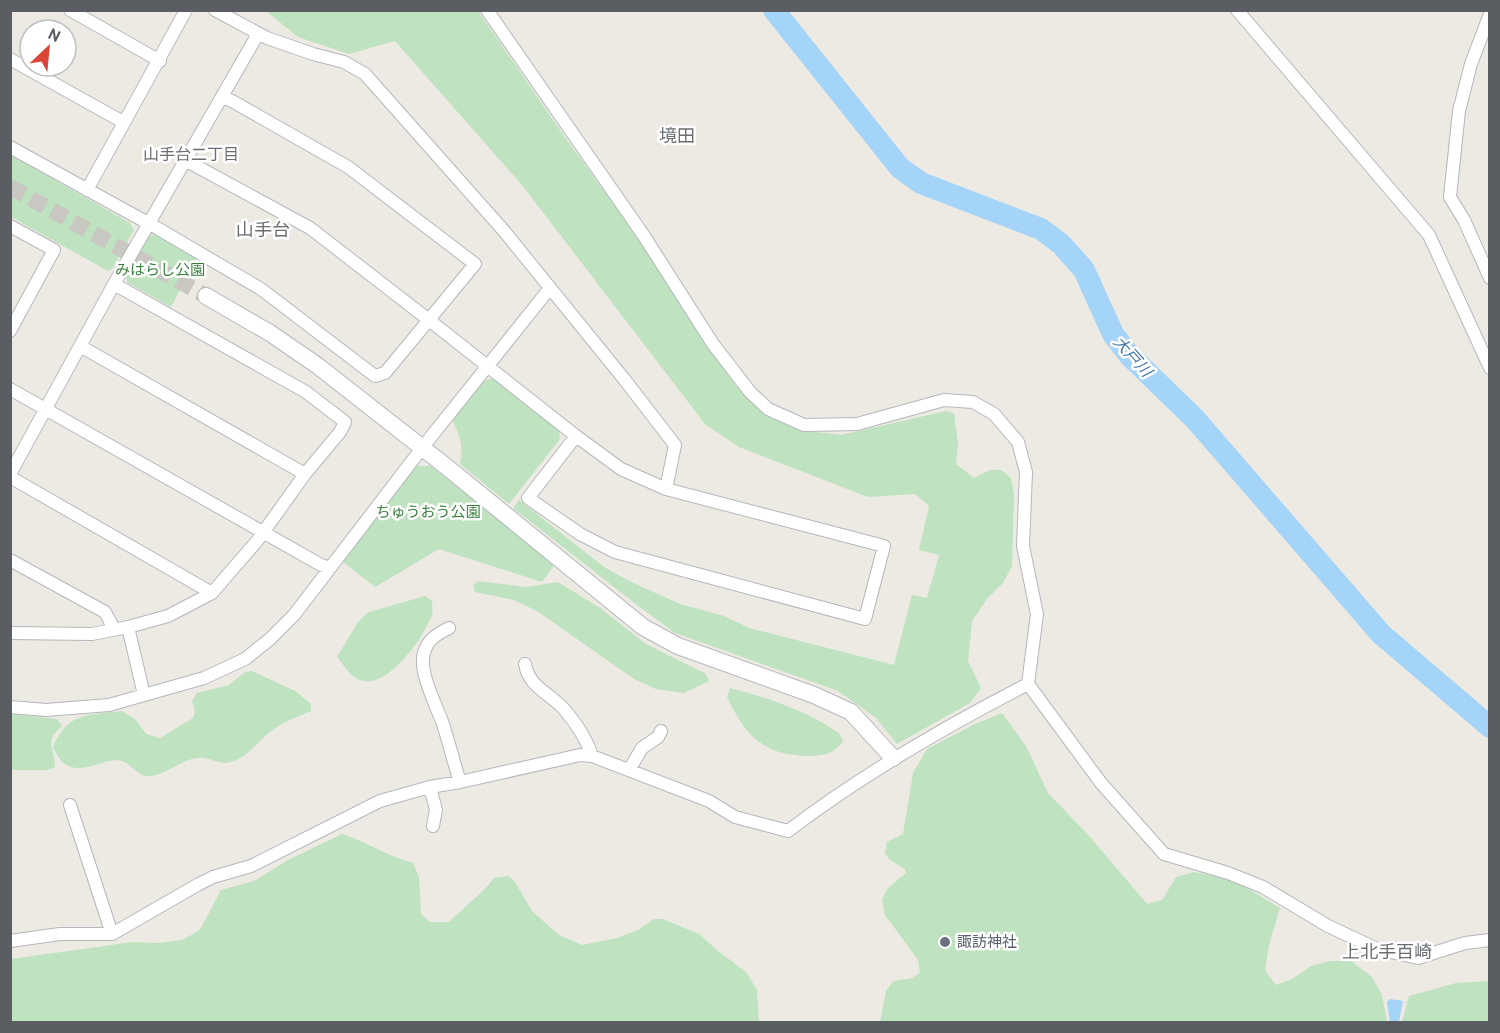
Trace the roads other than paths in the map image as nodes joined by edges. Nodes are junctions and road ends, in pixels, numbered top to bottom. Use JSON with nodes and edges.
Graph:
{"nodes":[{"id":1,"x":70,"y":10,"type":"edge"},
{"id":2,"x":186,"y":10,"type":"edge"},
{"id":3,"x":215,"y":10,"type":"edge"},
{"id":4,"x":487,"y":10,"type":"edge"},
{"id":5,"x":1237,"y":10,"type":"edge"},
{"id":6,"x":1490,"y":14,"type":"edge"},
{"id":7,"x":258,"y":34,"type":"junction"},
{"id":8,"x":10,"y":59,"type":"edge"},
{"id":9,"x":160,"y":61,"type":"junction"},
{"id":10,"x":222,"y":97,"type":"junction"},
{"id":11,"x":123,"y":122,"type":"junction"},
{"id":12,"x":10,"y":147,"type":"edge"},
{"id":13,"x":185,"y":159,"type":"junction"},
{"id":14,"x":87,"y":189,"type":"junction"},
{"id":15,"x":149,"y":224,"type":"junction"},
{"id":16,"x":10,"y":226,"type":"edge"},
{"id":17,"x":1490,"y":278,"type":"edge"},
{"id":18,"x":114,"y":284,"type":"junction"},
{"id":19,"x":550,"y":288,"type":"junction"},
{"id":20,"x":206,"y":296,"type":"tunnel mouth"},
{"id":21,"x":16,"y":309,"type":"edge"},
{"id":22,"x":429,"y":320,"type":"junction"},
{"id":23,"x":10,"y":331,"type":"edge"},
{"id":24,"x":80,"y":346,"type":"junction"},
{"id":25,"x":488,"y":366,"type":"junction"},
{"id":26,"x":1490,"y":368,"type":"edge"},
{"id":27,"x":10,"y":389,"type":"edge"},
{"id":28,"x":45,"y":410,"type":"junction"},
{"id":29,"x":576,"y":436,"type":"junction"},
{"id":30,"x":422,"y":448,"type":"junction"},
{"id":31,"x":305,"y":474,"type":"junction"},
{"id":32,"x":12,"y":480,"type":"edge"},
{"id":33,"x":666,"y":489,"type":"junction"},
{"id":34,"x":263,"y":532,"type":"junction"},
{"id":35,"x":10,"y":560,"type":"edge"},
{"id":36,"x":330,"y":568,"type":"junction"},
{"id":37,"x":212,"y":593,"type":"junction"},
{"id":38,"x":128,"y":627,"type":"junction"},
{"id":39,"x":449,"y":628,"type":"dead end"},
{"id":40,"x":114,"y":629,"type":"junction"},
{"id":41,"x":10,"y":633,"type":"edge"},
{"id":42,"x":525,"y":664,"type":"dead end"},
{"id":43,"x":1028,"y":684,"type":"junction"},
{"id":44,"x":144,"y":695,"type":"junction"},
{"id":45,"x":10,"y":707,"type":"edge"},
{"id":46,"x":661,"y":730,"type":"dead end"},
{"id":47,"x":592,"y":756,"type":"junction"},
{"id":48,"x":893,"y":758,"type":"junction"},
{"id":49,"x":629,"y":770,"type":"junction"},
{"id":50,"x":460,"y":782,"type":"junction"},
{"id":51,"x":430,"y":787,"type":"junction"},
{"id":52,"x":70,"y":805,"type":"dead end"},
{"id":53,"x":433,"y":826,"type":"dead end"},
{"id":54,"x":112,"y":934,"type":"junction"},
{"id":55,"x":1490,"y":940,"type":"edge"},
{"id":56,"x":10,"y":941,"type":"edge"}],
"edges":[{"from":1,"to":9,"type":"street"},
{"from":2,"to":9,"type":"street"},
{"from":3,"to":7,"type":"street"},
{"from":4,"to":43,"type":"street"},
{"from":5,"to":26,"type":"street"},
{"from":6,"to":17,"type":"street"},
{"from":7,"to":10,"type":"street"},
{"from":7,"to":19,"type":"street"},
{"from":8,"to":11,"type":"street"},
{"from":9,"to":11,"type":"street"},
{"from":10,"to":13,"type":"street"},
{"from":10,"to":22,"type":"street"},
{"from":11,"to":14,"type":"street"},
{"from":12,"to":14,"type":"street"},
{"from":13,"to":15,"type":"street"},
{"from":13,"to":22,"type":"street"},
{"from":14,"to":15,"type":"street"},
{"from":15,"to":18,"type":"street"},
{"from":15,"to":22,"type":"street"},
{"from":16,"to":21,"type":"street"},
{"from":18,"to":24,"type":"street"},
{"from":18,"to":31,"type":"street"},
{"from":19,"to":25,"type":"street"},
{"from":19,"to":33,"type":"street"},
{"from":20,"to":30,"type":"street"},
{"from":21,"to":23,"type":"street"},
{"from":22,"to":25,"type":"street"},
{"from":24,"to":28,"type":"street"},
{"from":24,"to":31,"type":"street"},
{"from":25,"to":29,"type":"street"},
{"from":25,"to":30,"type":"street"},
{"from":27,"to":28,"type":"street"},
{"from":28,"to":32,"type":"street"},
{"from":28,"to":34,"type":"street"},
{"from":29,"to":33,"type":"street"},
{"from":29,"to":33,"type":"street"},
{"from":30,"to":36,"type":"street"},
{"from":30,"to":48,"type":"street"},
{"from":31,"to":34,"type":"street"},
{"from":32,"to":37,"type":"street"},
{"from":34,"to":36,"type":"street"},
{"from":34,"to":37,"type":"street"},
{"from":35,"to":40,"type":"street"},
{"from":36,"to":44,"type":"street"},
{"from":37,"to":38,"type":"street"},
{"from":38,"to":40,"type":"street"},
{"from":38,"to":44,"type":"street"},
{"from":39,"to":50,"type":"street"},
{"from":40,"to":41,"type":"street"},
{"from":42,"to":47,"type":"street"},
{"from":43,"to":48,"type":"street"},
{"from":43,"to":55,"type":"street"},
{"from":44,"to":45,"type":"street"},
{"from":46,"to":49,"type":"street"},
{"from":47,"to":49,"type":"street"},
{"from":47,"to":50,"type":"street"},
{"from":48,"to":49,"type":"street"},
{"from":50,"to":51,"type":"street"},
{"from":51,"to":53,"type":"street"},
{"from":51,"to":54,"type":"street"},
{"from":52,"to":54,"type":"street"},
{"from":54,"to":56,"type":"street"}]}
